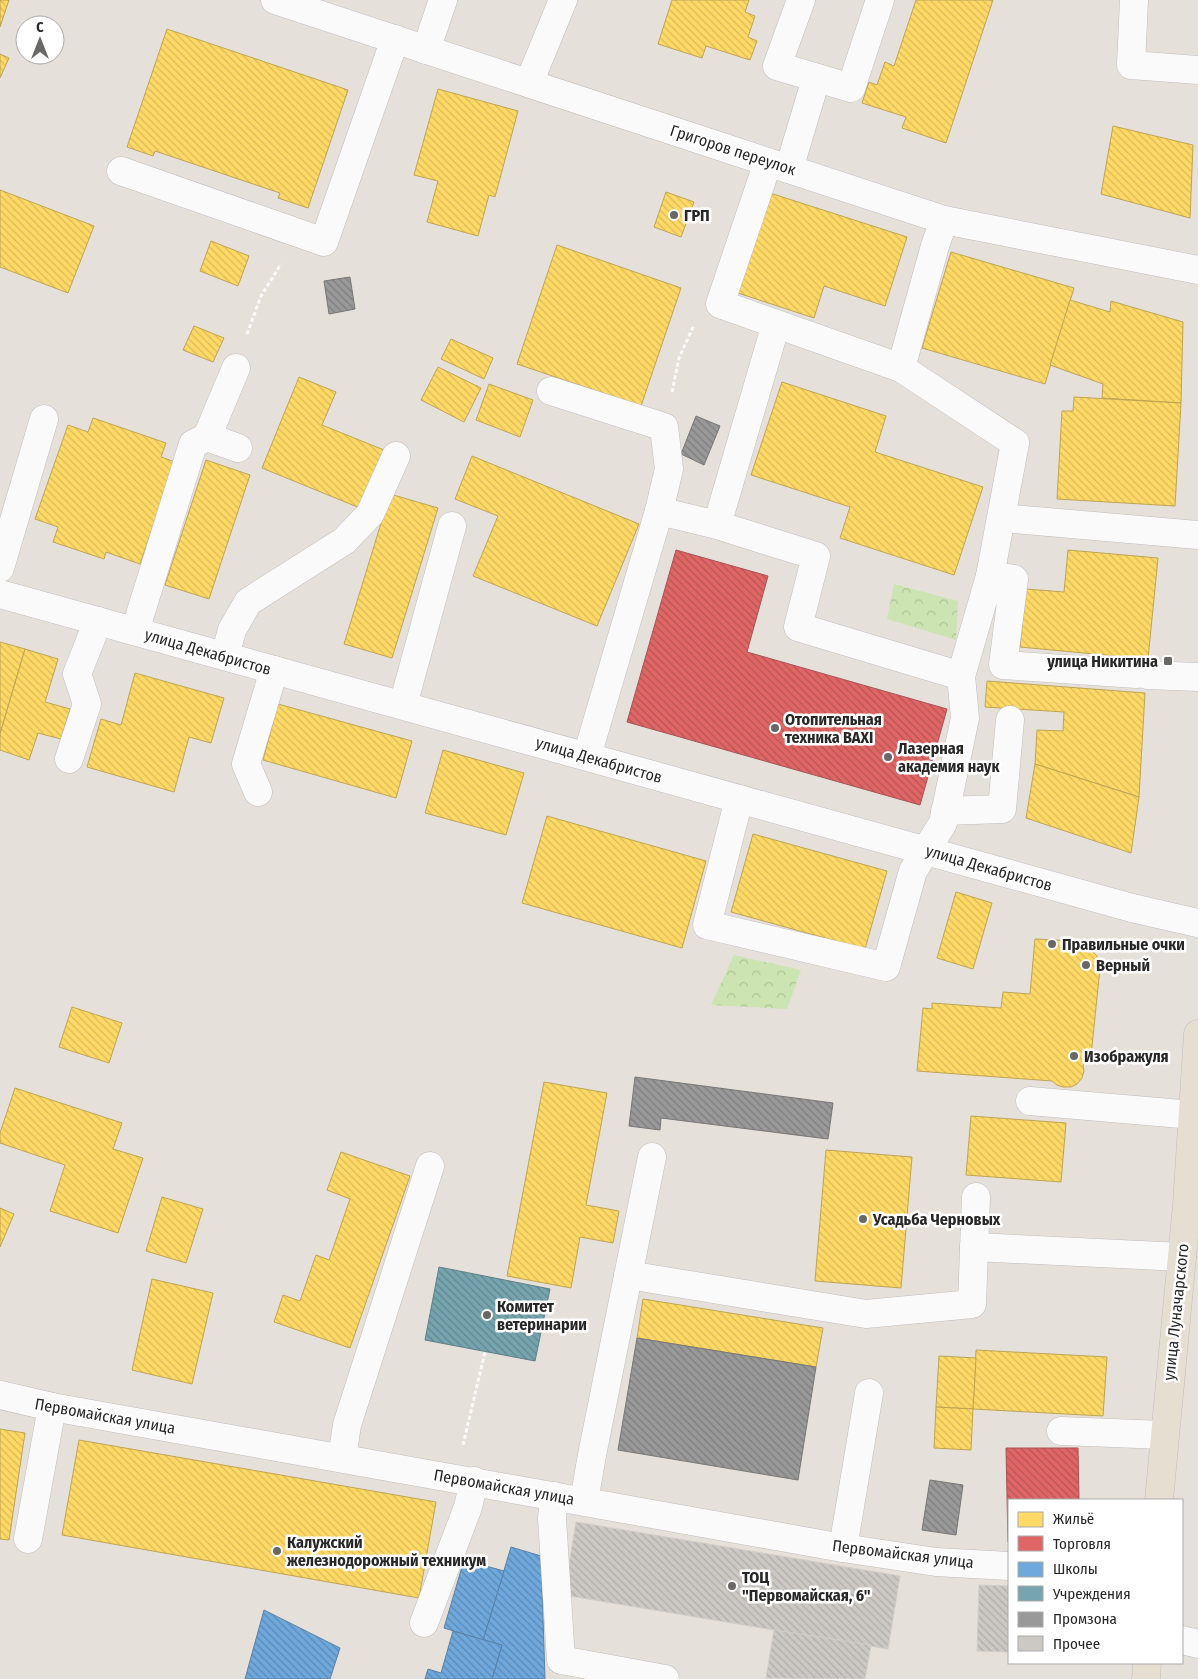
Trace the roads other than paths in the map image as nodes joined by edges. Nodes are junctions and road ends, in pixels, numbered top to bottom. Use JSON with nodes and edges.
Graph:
{"nodes":[{"id":1,"x":275,"y":0,"type":"edge"},
{"id":2,"x":443,"y":0,"type":"edge"},
{"id":3,"x":563,"y":0,"type":"edge"},
{"id":4,"x":801,"y":0,"type":"edge"},
{"id":5,"x":880,"y":0,"type":"edge"},
{"id":6,"x":1134,"y":0,"type":"edge"},
{"id":7,"x":395,"y":39,"type":"junction"},
{"id":8,"x":426,"y":50,"type":"junction"},
{"id":9,"x":1198,"y":70,"type":"edge"},
{"id":10,"x":816,"y":79,"type":"junction"},
{"id":11,"x":529,"y":83,"type":"junction"},
{"id":12,"x":778,"y":165,"type":"junction"},
{"id":13,"x":121,"y":171,"type":"dead end"},
{"id":14,"x":944,"y":220,"type":"junction"},
{"id":15,"x":1198,"y":270,"type":"edge"},
{"id":16,"x":776,"y":324,"type":"junction"},
{"id":17,"x":236,"y":368,"type":"road end"},
{"id":18,"x":901,"y":368,"type":"junction"},
{"id":19,"x":551,"y":391,"type":"dead end"},
{"id":20,"x":44,"y":419,"type":"dead end"},
{"id":21,"x":207,"y":437,"type":"junction"},
{"id":22,"x":238,"y":448,"type":"dead end"},
{"id":23,"x":396,"y":456,"type":"dead end"},
{"id":24,"x":659,"y":511,"type":"junction"},
{"id":25,"x":1002,"y":518,"type":"junction"},
{"id":26,"x":717,"y":525,"type":"junction"},
{"id":27,"x":452,"y":526,"type":"dead end"},
{"id":28,"x":1198,"y":535,"type":"edge"},
{"id":29,"x":0,"y":568,"type":"edge"},
{"id":30,"x":990,"y":576,"type":"junction"},
{"id":31,"x":0,"y":594,"type":"edge"},
{"id":32,"x":98,"y":621,"type":"junction"},
{"id":33,"x":135,"y":631,"type":"junction"},
{"id":34,"x":224,"y":656,"type":"junction"},
{"id":35,"x":274,"y":670,"type":"junction"},
{"id":36,"x":961,"y":676,"type":"junction"},
{"id":37,"x":1198,"y":677,"type":"edge"},
{"id":38,"x":403,"y":705,"type":"junction"},
{"id":39,"x":1010,"y":720,"type":"dead end"},
{"id":40,"x":587,"y":756,"type":"junction"},
{"id":41,"x":69,"y":759,"type":"dead end"},
{"id":42,"x":258,"y":792,"type":"dead end"},
{"id":43,"x":739,"y":798,"type":"junction"},
{"id":44,"x":945,"y":811,"type":"junction"},
{"id":45,"x":926,"y":850,"type":"junction"},
{"id":46,"x":1198,"y":923,"type":"edge"},
{"id":47,"x":1198,"y":1034,"type":"edge"},
{"id":48,"x":1030,"y":1101,"type":"dead end"},
{"id":49,"x":1193,"y":1115,"type":"junction"},
{"id":50,"x":652,"y":1157,"type":"dead end"},
{"id":51,"x":430,"y":1166,"type":"dead end"},
{"id":52,"x":976,"y":1197,"type":"dead end"},
{"id":53,"x":974,"y":1247,"type":"junction"},
{"id":54,"x":1182,"y":1257,"type":"junction"},
{"id":55,"x":628,"y":1275,"type":"junction"},
{"id":56,"x":869,"y":1393,"type":"dead end"},
{"id":57,"x":0,"y":1395,"type":"edge"},
{"id":58,"x":52,"y":1407,"type":"junction"},
{"id":59,"x":1061,"y":1430,"type":"dead end"},
{"id":60,"x":1164,"y":1435,"type":"junction"},
{"id":61,"x":342,"y":1458,"type":"junction"},
{"id":62,"x":474,"y":1481,"type":"junction"},
{"id":63,"x":554,"y":1496,"type":"junction"},
{"id":64,"x":1159,"y":1499,"type":"edge"},
{"id":65,"x":584,"y":1501,"type":"junction"},
{"id":66,"x":28,"y":1539,"type":"dead end"},
{"id":67,"x":843,"y":1548,"type":"junction"},
{"id":68,"x":1008,"y":1566,"type":"edge"},
{"id":69,"x":424,"y":1623,"type":"dead end"},
{"id":70,"x":1183,"y":1640,"type":"edge"},
{"id":71,"x":1198,"y":1644,"type":"edge"},
{"id":72,"x":1147,"y":1664,"type":"edge"},
{"id":73,"x":664,"y":1679,"type":"edge"},
{"id":74,"x":1146,"y":1679,"type":"edge"}],
"edges":[{"from":1,"to":7,"type":"street","name":"Григоров переулок"},
{"from":2,"to":8,"type":"street"},
{"from":3,"to":11,"type":"street"},
{"from":4,"to":10,"type":"street"},
{"from":5,"to":10,"type":"street"},
{"from":6,"to":9,"type":"street"},
{"from":7,"to":8,"type":"street","name":"Григоров переулок"},
{"from":7,"to":13,"type":"street"},
{"from":8,"to":11,"type":"street","name":"Григоров переулок"},
{"from":10,"to":12,"type":"street"},
{"from":11,"to":12,"type":"street","name":"Григоров переулок"},
{"from":12,"to":14,"type":"street","name":"Григоров переулок"},
{"from":12,"to":16,"type":"street"},
{"from":14,"to":15,"type":"street","name":"Григоров переулок"},
{"from":14,"to":18,"type":"street"},
{"from":16,"to":18,"type":"street"},
{"from":16,"to":26,"type":"street"},
{"from":17,"to":21,"type":"street"},
{"from":18,"to":25,"type":"street"},
{"from":19,"to":24,"type":"street"},
{"from":20,"to":29,"type":"street"},
{"from":21,"to":22,"type":"street"},
{"from":21,"to":33,"type":"street"},
{"from":23,"to":34,"type":"street"},
{"from":24,"to":26,"type":"street"},
{"from":24,"to":40,"type":"street"},
{"from":25,"to":28,"type":"street"},
{"from":25,"to":30,"type":"street"},
{"from":26,"to":36,"type":"street"},
{"from":27,"to":38,"type":"street"},
{"from":30,"to":36,"type":"street"},
{"from":30,"to":37,"type":"street"},
{"from":31,"to":32,"type":"street","name":"улица Декабристов"},
{"from":32,"to":33,"type":"street","name":"улица Декабристов"},
{"from":32,"to":41,"type":"street"},
{"from":33,"to":34,"type":"street","name":"улица Декабристов"},
{"from":34,"to":35,"type":"street","name":"улица Декабристов"},
{"from":35,"to":38,"type":"street","name":"улица Декабристов"},
{"from":35,"to":42,"type":"street"},
{"from":36,"to":44,"type":"street"},
{"from":38,"to":40,"type":"street","name":"улица Декабристов"},
{"from":39,"to":44,"type":"street"},
{"from":40,"to":43,"type":"street","name":"улица Декабристов"},
{"from":43,"to":45,"type":"street","name":"улица Декабристов"},
{"from":43,"to":45,"type":"street"},
{"from":44,"to":45,"type":"street"},
{"from":45,"to":46,"type":"street","name":"улица Декабристов"},
{"from":47,"to":49,"type":"main road","name":"улица Луначарского"},
{"from":48,"to":49,"type":"street"},
{"from":49,"to":54,"type":"main road","name":"улица Луначарского"},
{"from":50,"to":55,"type":"street"},
{"from":51,"to":61,"type":"street"},
{"from":52,"to":53,"type":"street"},
{"from":53,"to":54,"type":"street"},
{"from":53,"to":55,"type":"street"},
{"from":54,"to":60,"type":"main road","name":"улица Луначарского"},
{"from":55,"to":65,"type":"street"},
{"from":56,"to":67,"type":"street"},
{"from":57,"to":58,"type":"street","name":"Первомайская улица"},
{"from":58,"to":61,"type":"street","name":"Первомайская улица"},
{"from":58,"to":66,"type":"street"},
{"from":59,"to":60,"type":"street"},
{"from":60,"to":64,"type":"main road","name":"улица Луначарского"},
{"from":61,"to":62,"type":"street","name":"Первомайская улица"},
{"from":62,"to":63,"type":"street","name":"Первомайская улица"},
{"from":62,"to":69,"type":"street"},
{"from":63,"to":65,"type":"street","name":"Первомайская улица"},
{"from":63,"to":73,"type":"street"},
{"from":65,"to":67,"type":"street","name":"Первомайская улица"},
{"from":67,"to":68,"type":"street","name":"Первомайская улица"},
{"from":70,"to":71,"type":"street"},
{"from":72,"to":74,"type":"main road"}]}
